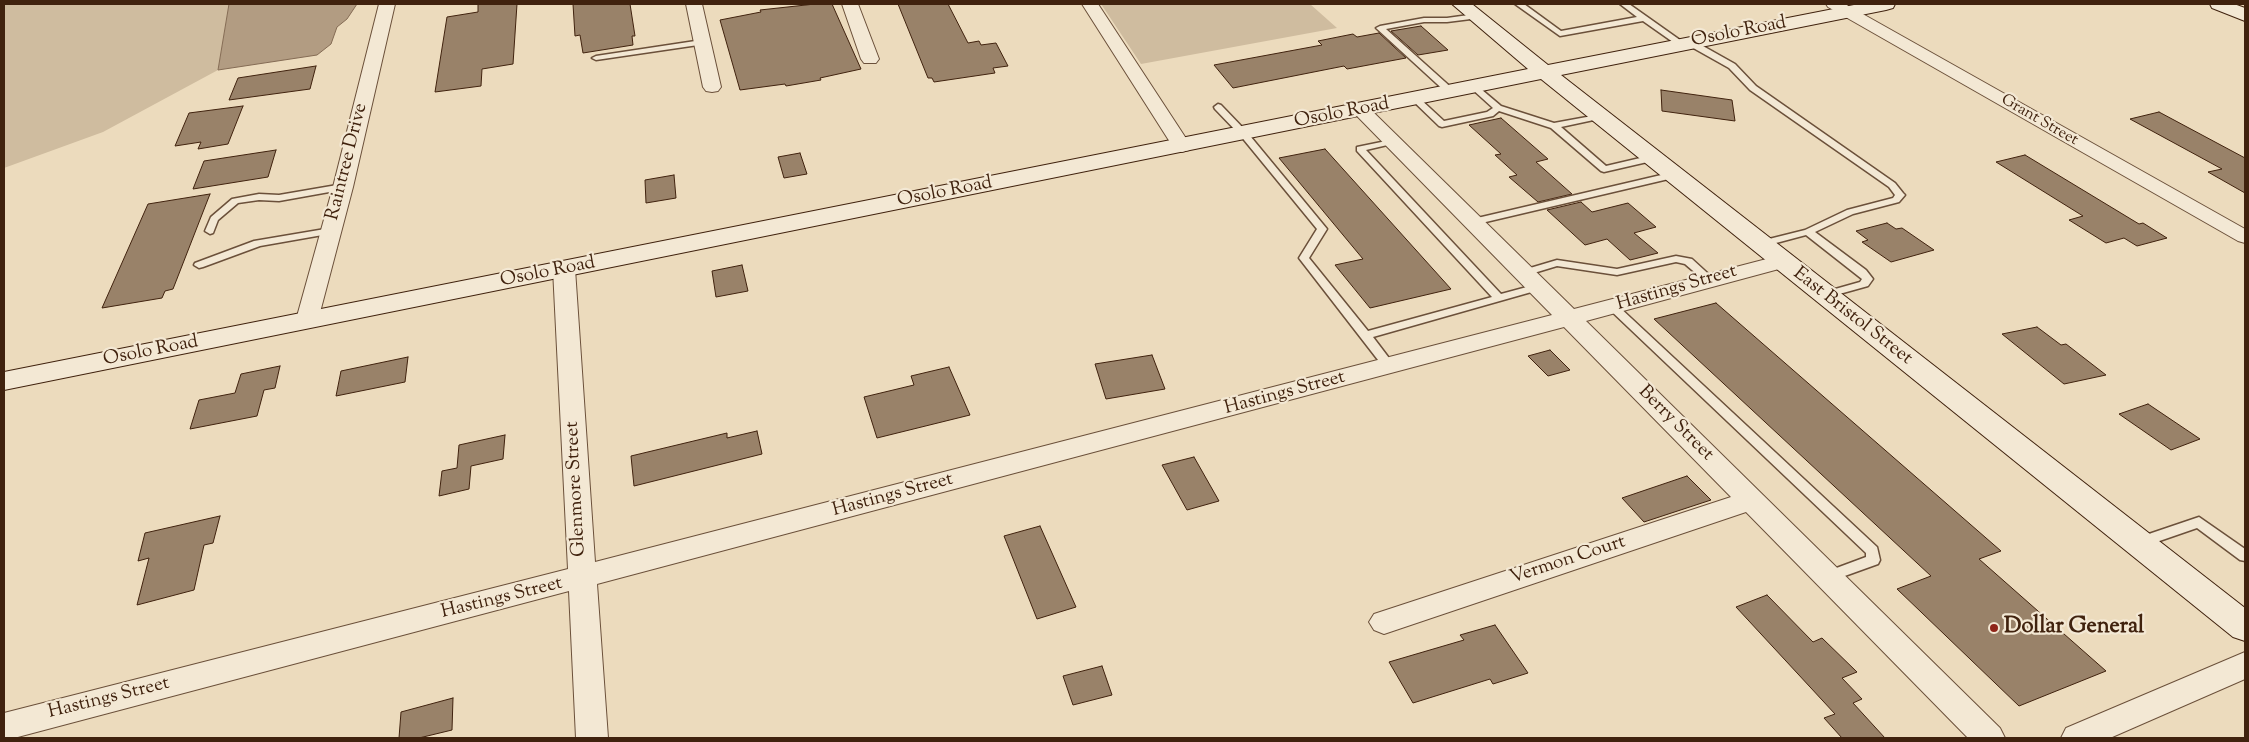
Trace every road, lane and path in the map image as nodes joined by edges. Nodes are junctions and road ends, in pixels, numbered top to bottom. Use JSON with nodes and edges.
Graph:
{"nodes":[{"id":1,"x":387,"y":4,"type":"edge"},
{"id":2,"x":694,"y":4,"type":"edge"},
{"id":3,"x":850,"y":4,"type":"edge"},
{"id":4,"x":1090,"y":4,"type":"edge"},
{"id":5,"x":1462,"y":4,"type":"edge"},
{"id":6,"x":1519,"y":4,"type":"edge"},
{"id":7,"x":1624,"y":4,"type":"edge"},
{"id":8,"x":1886,"y":4,"type":"edge"},
{"id":9,"x":2219,"y":4,"type":"edge"},
{"id":10,"x":1840,"y":8,"type":"edge"},
{"id":11,"x":2245,"y":15,"type":"edge"},
{"id":12,"x":1476,"y":16,"type":"junction"},
{"id":13,"x":1644,"y":18,"type":"junction"},
{"id":14,"x":702,"y":42,"type":"junction"},
{"id":15,"x":1687,"y":44,"type":"junction"},
{"id":16,"x":596,"y":58,"type":"dead end"},
{"id":17,"x":870,"y":59,"type":"dead end"},
{"id":18,"x":1544,"y":73,"type":"junction"},
{"id":19,"x":712,"y":87,"type":"dead end"},
{"id":20,"x":1475,"y":87,"type":"junction"},
{"id":21,"x":1450,"y":92,"type":"junction"},
{"id":22,"x":1415,"y":99,"type":"junction"},
{"id":23,"x":1218,"y":107,"type":"dead end"},
{"id":24,"x":1498,"y":108,"type":"junction"},
{"id":25,"x":1361,"y":110,"type":"junction"},
{"id":26,"x":1600,"y":116,"type":"junction"},
{"id":27,"x":1554,"y":126,"type":"junction"},
{"id":28,"x":1243,"y":134,"type":"junction"},
{"id":29,"x":1393,"y":142,"type":"junction"},
{"id":30,"x":1182,"y":146,"type":"junction"},
{"id":31,"x":1653,"y":158,"type":"junction"},
{"id":32,"x":1674,"y":175,"type":"junction"},
{"id":33,"x":343,"y":187,"type":"junction"},
{"id":34,"x":1473,"y":222,"type":"junction"},
{"id":35,"x":210,"y":231,"type":"dead end"},
{"id":36,"x":331,"y":231,"type":"junction"},
{"id":37,"x":1808,"y":232,"type":"junction"},
{"id":38,"x":2245,"y":237,"type":"edge"},
{"id":39,"x":1761,"y":244,"type":"junction"},
{"id":40,"x":1782,"y":261,"type":"junction"},
{"id":41,"x":199,"y":264,"type":"dead end"},
{"id":42,"x":564,"y":269,"type":"junction"},
{"id":43,"x":1531,"y":280,"type":"junction"},
{"id":44,"x":1710,"y":280,"type":"junction"},
{"id":45,"x":1825,"y":295,"type":"junction"},
{"id":46,"x":1499,"y":298,"type":"junction"},
{"id":47,"x":1613,"y":307,"type":"junction"},
{"id":48,"x":1570,"y":319,"type":"junction"},
{"id":49,"x":307,"y":320,"type":"junction"},
{"id":50,"x":1366,"y":335,"type":"junction"},
{"id":51,"x":1389,"y":366,"type":"junction"},
{"id":52,"x":4,"y":381,"type":"edge"},
{"id":53,"x":1751,"y":500,"type":"junction"},
{"id":54,"x":2139,"y":543,"type":"junction"},
{"id":55,"x":2245,"y":556,"type":"edge"},
{"id":56,"x":1828,"y":577,"type":"junction"},
{"id":57,"x":582,"y":578,"type":"junction"},
{"id":58,"x":1384,"y":622,"type":"dead end"},
{"id":59,"x":2245,"y":627,"type":"edge"},
{"id":60,"x":2245,"y":665,"type":"edge"},
{"id":61,"x":4,"y":727,"type":"edge"},
{"id":62,"x":592,"y":738,"type":"edge"},
{"id":63,"x":1989,"y":738,"type":"edge"},
{"id":64,"x":2077,"y":738,"type":"edge"}],
"edges":[{"from":1,"to":33,"type":"street","name":"Raintree Drive"},
{"from":2,"to":14,"type":"street"},
{"from":3,"to":17,"type":"street"},
{"from":4,"to":30,"type":"street"},
{"from":5,"to":12,"type":"street","name":"East Bristol Street"},
{"from":6,"to":13,"type":"lane"},
{"from":7,"to":13,"type":"lane"},
{"from":8,"to":10,"type":"street","name":"Osolo Road"},
{"from":9,"to":11,"type":"street"},
{"from":10,"to":15,"type":"street","name":"Osolo Road"},
{"from":10,"to":38,"type":"street","name":"Grant Street"},
{"from":12,"to":18,"type":"street","name":"East Bristol Street"},
{"from":12,"to":21,"type":"lane"},
{"from":13,"to":15,"type":"lane"},
{"from":14,"to":16,"type":"lane"},
{"from":14,"to":19,"type":"street"},
{"from":15,"to":18,"type":"street","name":"Osolo Road"},
{"from":15,"to":37,"type":"lane"},
{"from":18,"to":20,"type":"street","name":"Osolo Road"},
{"from":18,"to":26,"type":"street","name":"East Bristol Street"},
{"from":20,"to":21,"type":"street","name":"Osolo Road"},
{"from":20,"to":24,"type":"lane"},
{"from":21,"to":22,"type":"street","name":"Osolo Road"},
{"from":22,"to":24,"type":"lane"},
{"from":22,"to":25,"type":"street","name":"Osolo Road"},
{"from":23,"to":28,"type":"lane"},
{"from":24,"to":27,"type":"lane"},
{"from":25,"to":28,"type":"street","name":"Osolo Road"},
{"from":25,"to":29,"type":"street","name":"Berry Street"},
{"from":26,"to":27,"type":"lane"},
{"from":26,"to":31,"type":"street","name":"East Bristol Street"},
{"from":27,"to":31,"type":"lane"},
{"from":28,"to":30,"type":"street","name":"Osolo Road"},
{"from":28,"to":50,"type":"lane"},
{"from":29,"to":34,"type":"street","name":"Berry Street"},
{"from":29,"to":46,"type":"lane"},
{"from":30,"to":42,"type":"street","name":"Osolo Road"},
{"from":31,"to":32,"type":"street","name":"East Bristol Street"},
{"from":32,"to":34,"type":"lane"},
{"from":32,"to":39,"type":"street","name":"East Bristol Street"},
{"from":33,"to":35,"type":"lane"},
{"from":33,"to":36,"type":"street","name":"Raintree Drive"},
{"from":34,"to":43,"type":"street","name":"Berry Street"},
{"from":36,"to":41,"type":"lane"},
{"from":36,"to":49,"type":"street","name":"Raintree Drive"},
{"from":37,"to":39,"type":"lane"},
{"from":37,"to":45,"type":"lane"},
{"from":39,"to":40,"type":"street","name":"East Bristol Street"},
{"from":40,"to":44,"type":"street","name":"Hastings Street"},
{"from":40,"to":45,"type":"street","name":"East Bristol Street"},
{"from":42,"to":49,"type":"street","name":"Osolo Road"},
{"from":42,"to":57,"type":"street","name":"Glenmore Street"},
{"from":43,"to":44,"type":"lane"},
{"from":43,"to":46,"type":"lane"},
{"from":43,"to":48,"type":"street","name":"Berry Street"},
{"from":44,"to":47,"type":"street","name":"Hastings Street"},
{"from":45,"to":54,"type":"street","name":"East Bristol Street"},
{"from":46,"to":50,"type":"lane"},
{"from":47,"to":48,"type":"street","name":"Hastings Street"},
{"from":47,"to":56,"type":"lane"},
{"from":48,"to":51,"type":"street","name":"Hastings Street"},
{"from":48,"to":53,"type":"street","name":"Berry Street"},
{"from":49,"to":52,"type":"street","name":"Osolo Road"},
{"from":50,"to":51,"type":"lane"},
{"from":51,"to":57,"type":"street","name":"Hastings Street"},
{"from":53,"to":56,"type":"street","name":"Berry Street"},
{"from":53,"to":58,"type":"street","name":"Vermon Court"},
{"from":54,"to":55,"type":"lane"},
{"from":54,"to":59,"type":"street","name":"East Bristol Street"},
{"from":56,"to":63,"type":"street","name":"Berry Street"},
{"from":57,"to":61,"type":"street","name":"Hastings Street"},
{"from":57,"to":62,"type":"street","name":"Glenmore Street"},
{"from":60,"to":64,"type":"street"}]}
